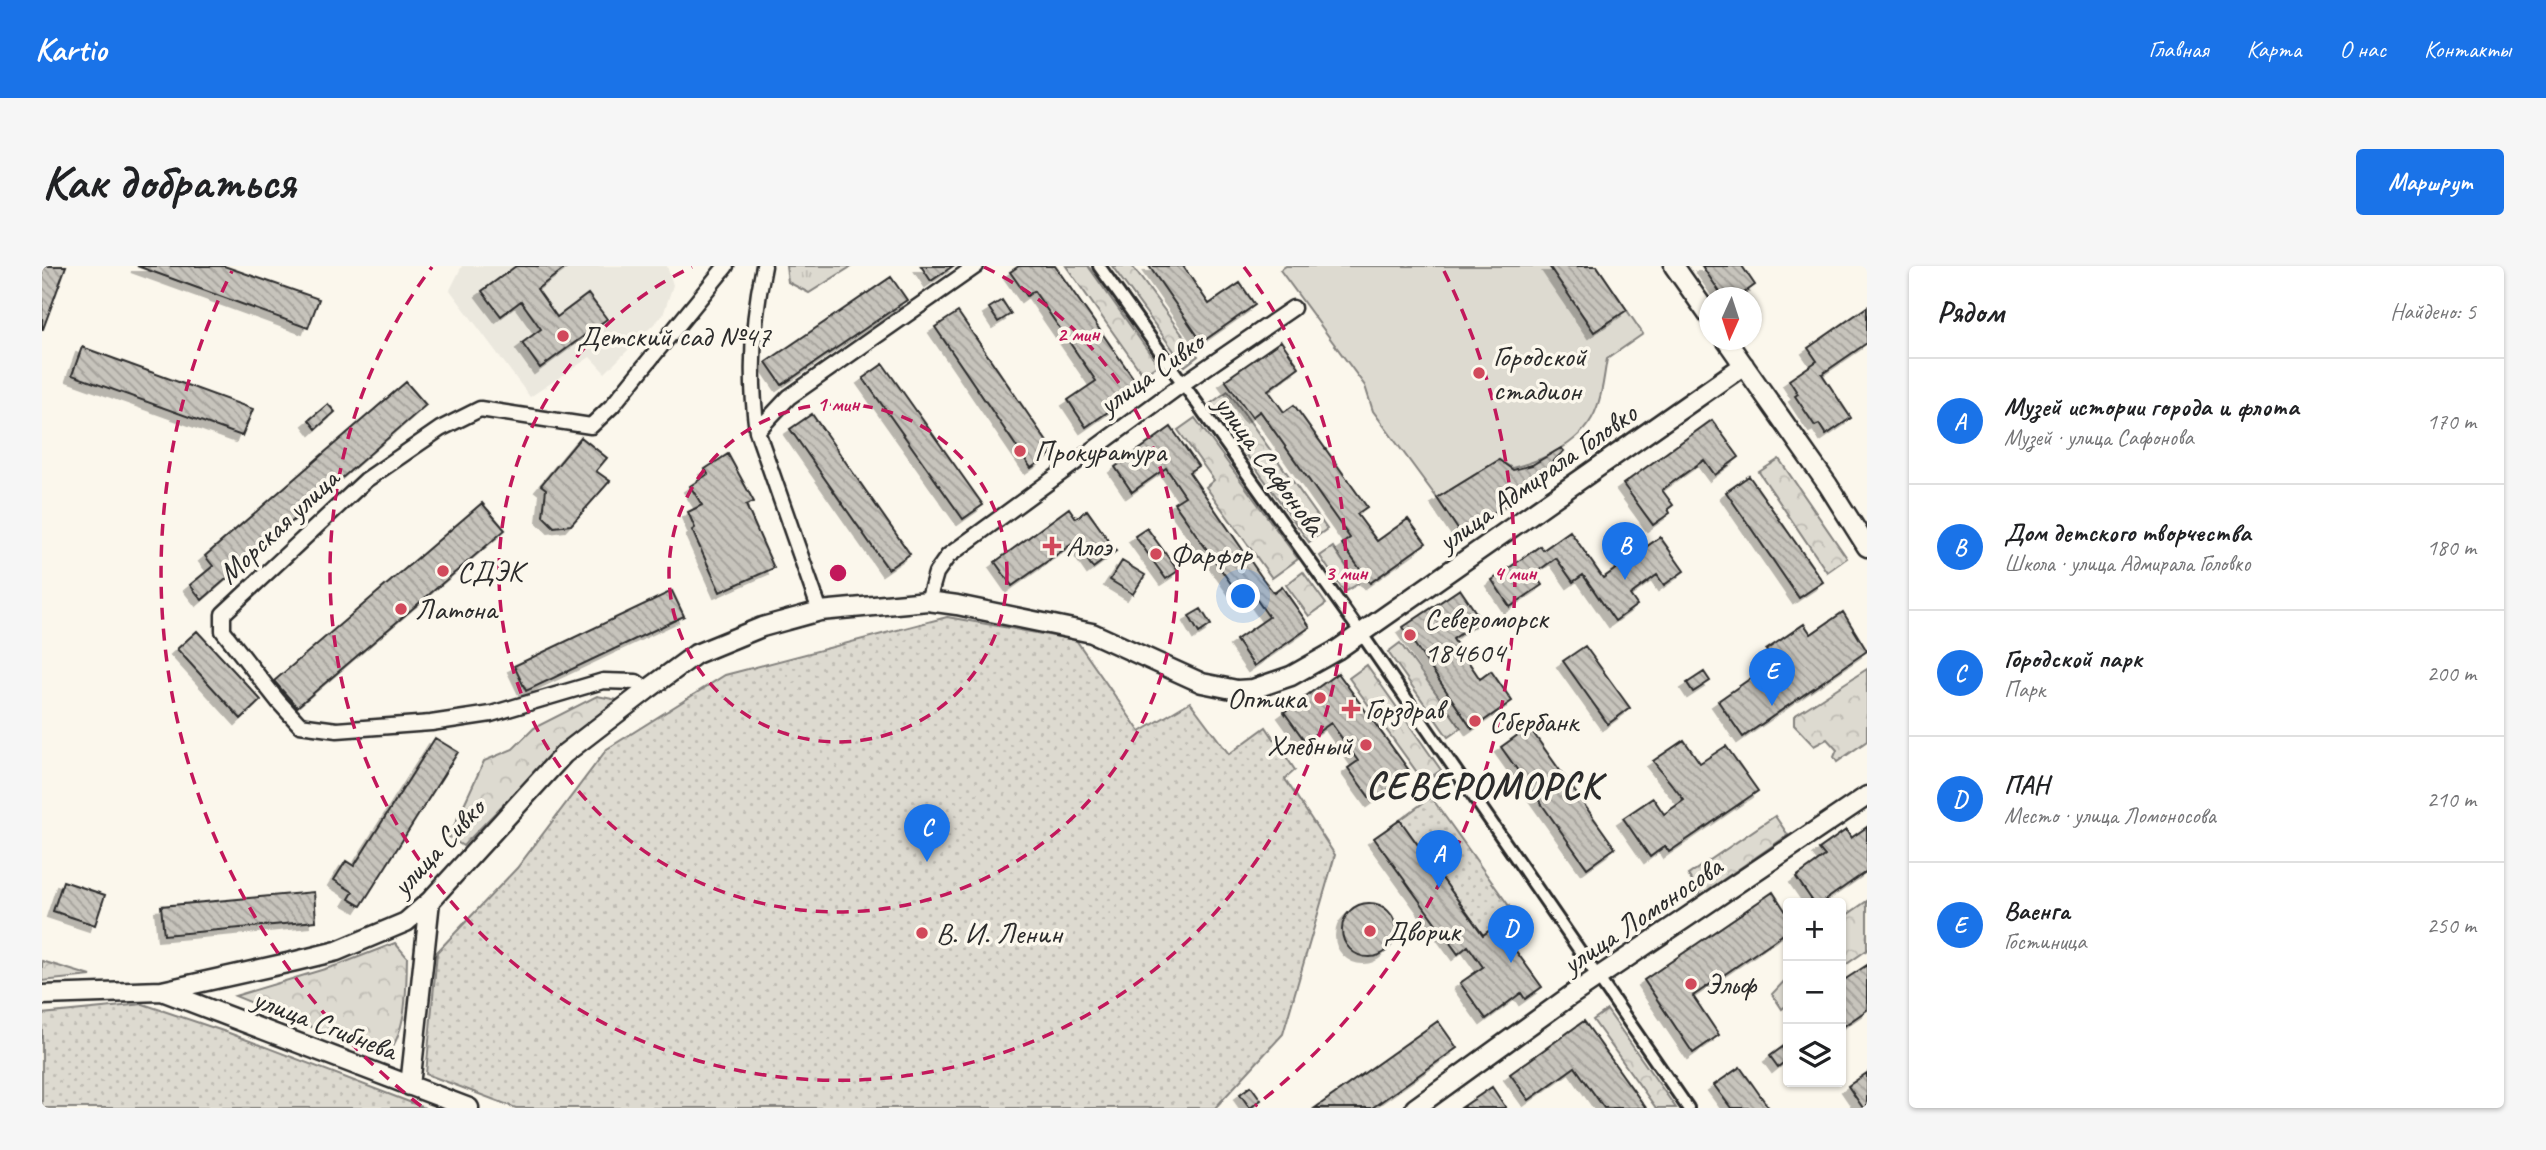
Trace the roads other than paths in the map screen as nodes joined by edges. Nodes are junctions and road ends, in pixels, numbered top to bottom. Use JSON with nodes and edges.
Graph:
{"nodes":[{"id":1,"x":726,"y":266,"type":"edge"},
{"id":2,"x":764,"y":266,"type":"edge"},
{"id":3,"x":976,"y":266,"type":"edge"},
{"id":4,"x":1099,"y":266,"type":"edge"},
{"id":5,"x":1674,"y":266,"type":"edge"},
{"id":6,"x":1699,"y":301,"type":"edge"},
{"id":7,"x":1293,"y":308,"type":"dead end"},
{"id":8,"x":1733,"y":350,"type":"edge"},
{"id":9,"x":1744,"y":365,"type":"junction"},
{"id":10,"x":1181,"y":385,"type":"junction"},
{"id":11,"x":757,"y":430,"type":"junction"},
{"id":12,"x":1867,"y":547,"type":"edge"},
{"id":13,"x":928,"y":601,"type":"junction"},
{"id":14,"x":820,"y":611,"type":"junction"},
{"id":15,"x":1361,"y":633,"type":"junction"},
{"id":16,"x":647,"y":690,"type":"junction"},
{"id":17,"x":1867,"y":796,"type":"edge"},
{"id":18,"x":430,"y":901,"type":"junction"},
{"id":19,"x":1598,"y":977,"type":"junction"},
{"id":20,"x":162,"y":991,"type":"junction"},
{"id":21,"x":42,"y":995,"type":"edge"},
{"id":22,"x":410,"y":1086,"type":"junction"},
{"id":23,"x":469,"y":1108,"type":"edge"},
{"id":24,"x":1415,"y":1108,"type":"edge"},
{"id":25,"x":1688,"y":1108,"type":"edge"}],
"edges":[{"from":1,"to":16,"type":"street","name":"Морская улица"},
{"from":2,"to":11,"type":"street"},
{"from":3,"to":11,"type":"street"},
{"from":4,"to":10,"type":"street","name":"улица Сафонова"},
{"from":5,"to":6,"type":"street"},
{"from":7,"to":10,"type":"street","name":"улица Сивко"},
{"from":8,"to":9,"type":"street"},
{"from":9,"to":12,"type":"street"},
{"from":9,"to":15,"type":"street","name":"улица Адмирала Головко"},
{"from":10,"to":13,"type":"street","name":"улица Сивко"},
{"from":10,"to":15,"type":"street","name":"улица Сафонова"},
{"from":11,"to":14,"type":"street"},
{"from":13,"to":14,"type":"street","name":"улица Сивко"},
{"from":13,"to":15,"type":"street","name":"улица Сивко"},
{"from":14,"to":16,"type":"street","name":"улица Сивко"},
{"from":15,"to":19,"type":"street","name":"улица Сафонова"},
{"from":16,"to":18,"type":"street","name":"улица Сивко"},
{"from":17,"to":19,"type":"street","name":"улица Ломоносова"},
{"from":18,"to":20,"type":"street","name":"улица Сивко"},
{"from":18,"to":22,"type":"street"},
{"from":19,"to":24,"type":"street","name":"улица Ломоносова"},
{"from":19,"to":25,"type":"street","name":"улица Сафонова"},
{"from":20,"to":21,"type":"street","name":"улица Сивко"},
{"from":20,"to":22,"type":"street","name":"улица Сгибнева"},
{"from":22,"to":23,"type":"street","name":"улица Сгибнева"}]}
